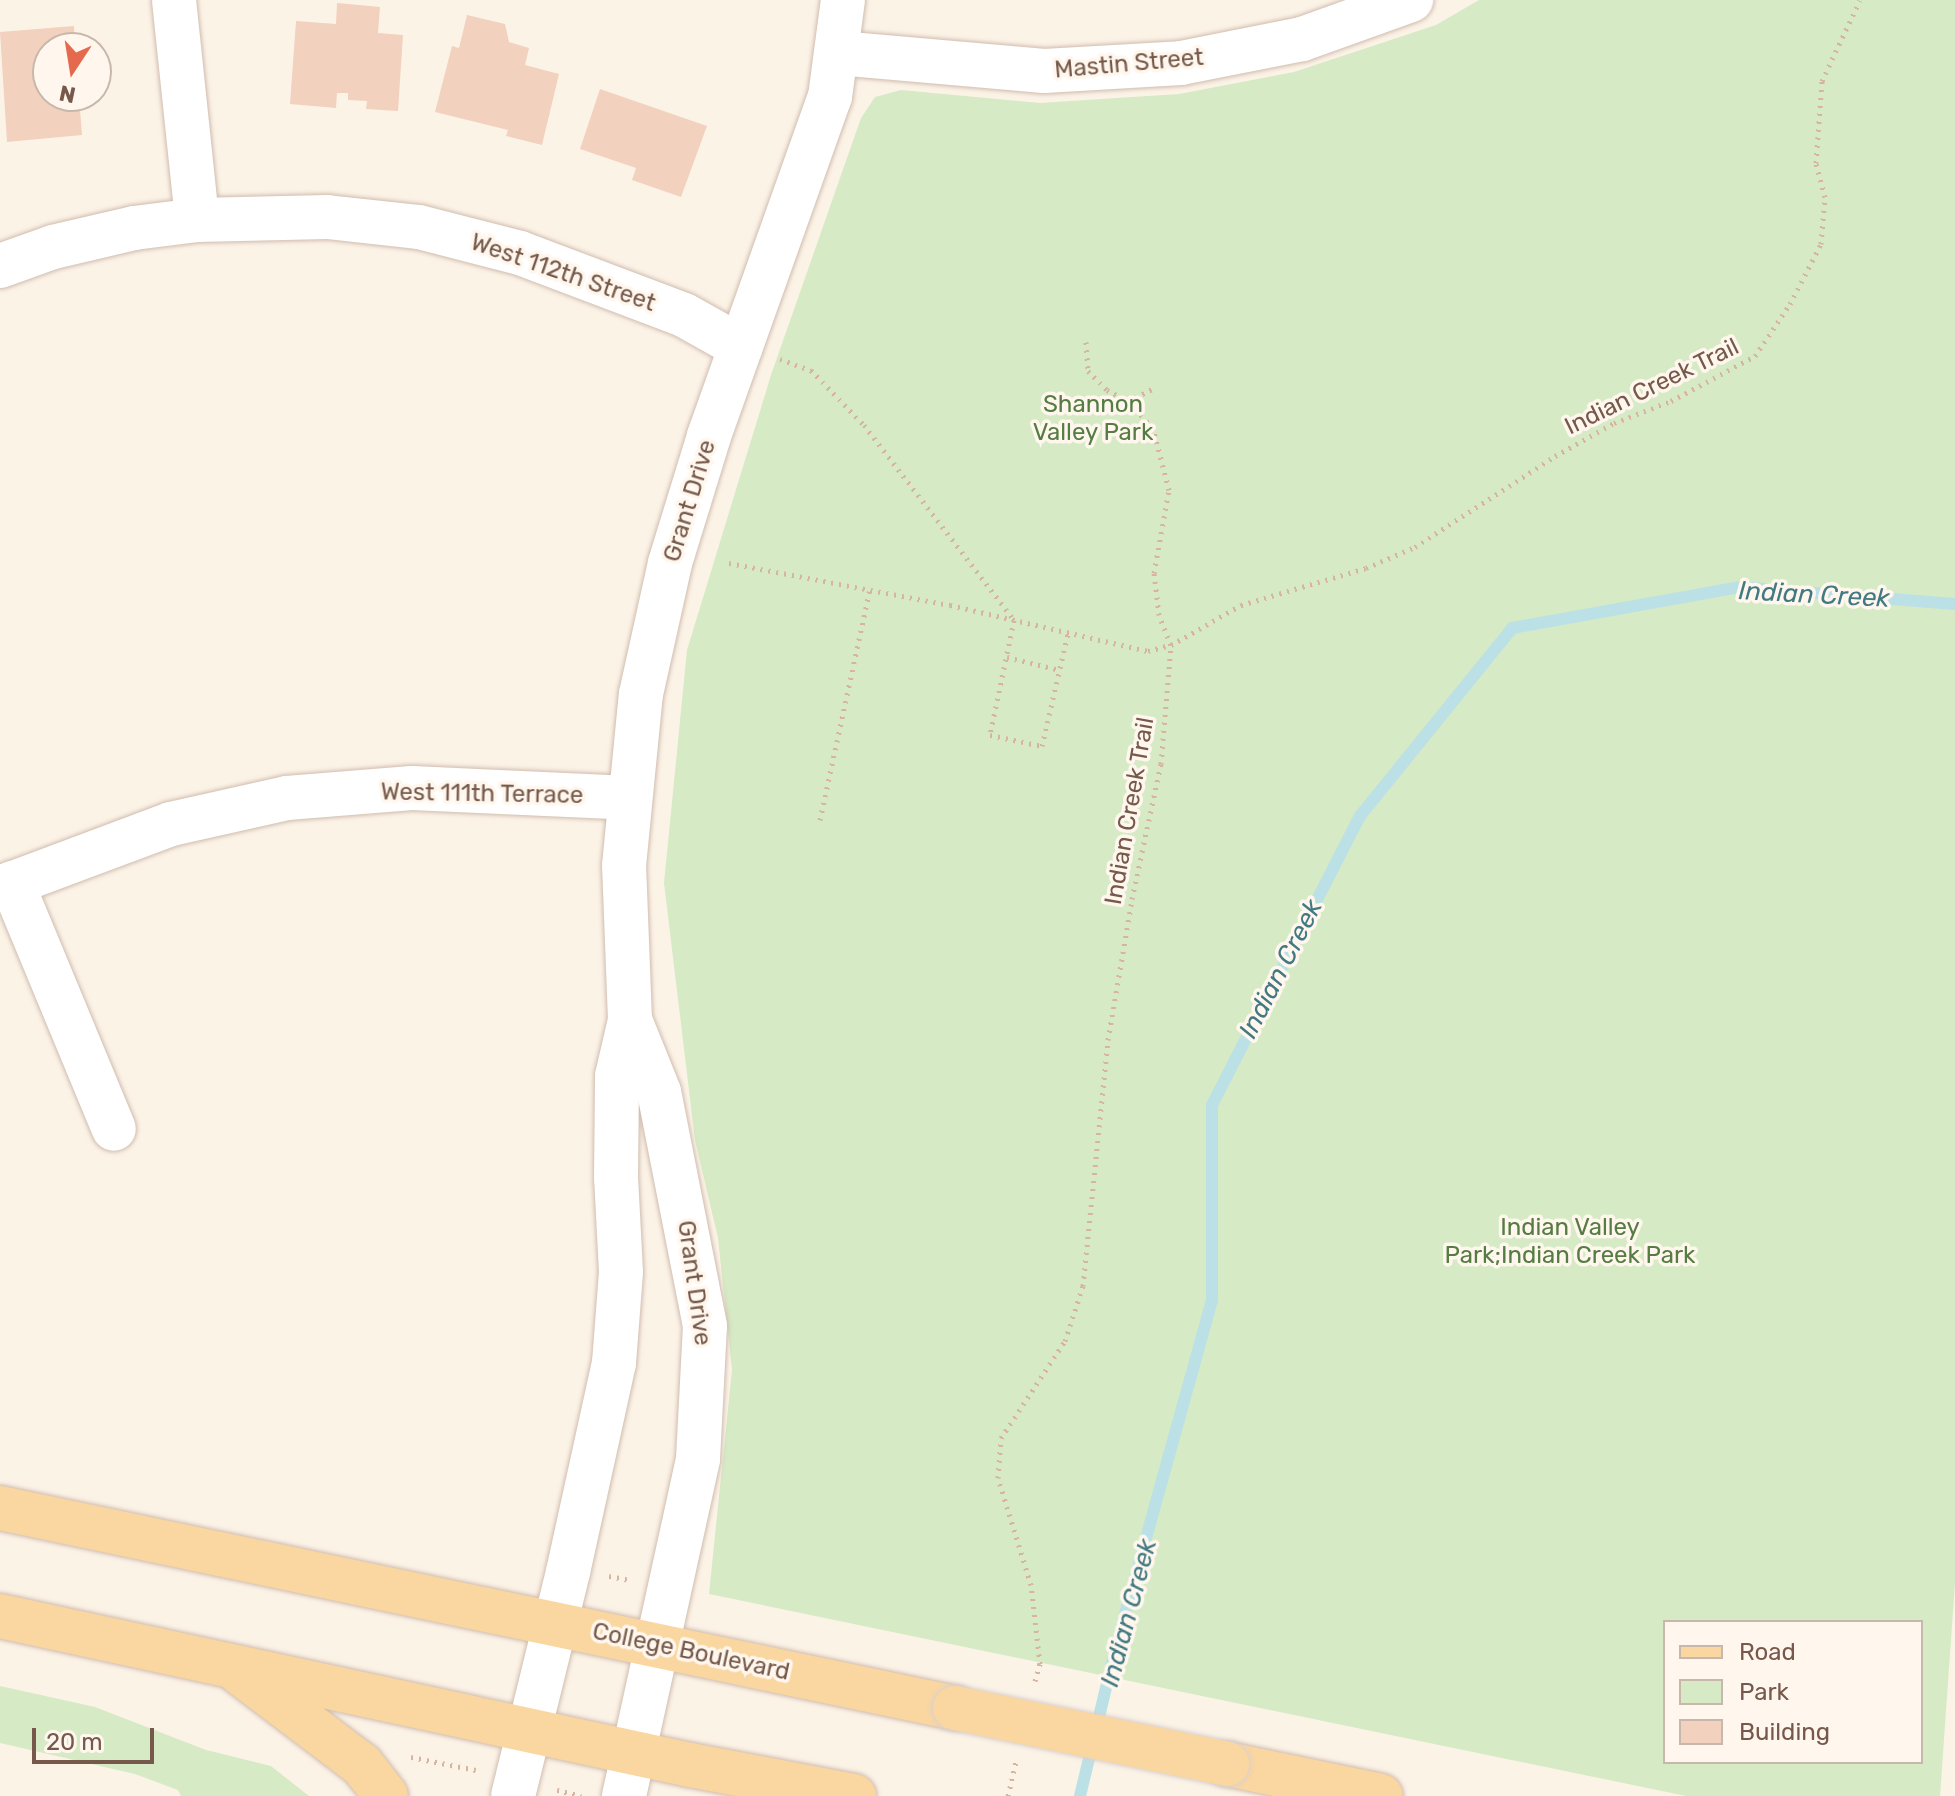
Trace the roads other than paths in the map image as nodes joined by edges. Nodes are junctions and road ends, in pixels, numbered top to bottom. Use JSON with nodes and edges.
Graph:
{"nodes":[{"id":1,"x":174,"y":0,"type":"edge"},
{"id":2,"x":843,"y":0,"type":"edge"},
{"id":3,"x":1411,"y":0,"type":"edge"},
{"id":4,"x":838,"y":53,"type":"junction"},
{"id":5,"x":197,"y":220,"type":"junction"},
{"id":6,"x":0,"y":266,"type":"edge"},
{"id":7,"x":741,"y":347,"type":"junction"},
{"id":8,"x":630,"y":798,"type":"junction"},
{"id":9,"x":6,"y":886,"type":"edge"},
{"id":10,"x":630,"y":1020,"type":"junction"},
{"id":11,"x":114,"y":1129,"type":"dead end"},
{"id":12,"x":0,"y":1508,"type":"edge"},
{"id":13,"x":0,"y":1616,"type":"edge"},
{"id":14,"x":555,"y":1624,"type":"junction"},
{"id":15,"x":658,"y":1645,"type":"junction"},
{"id":16,"x":227,"y":1663,"type":"junction"},
{"id":17,"x":529,"y":1730,"type":"junction"},
{"id":18,"x":634,"y":1752,"type":"junction"},
{"id":19,"x":514,"y":1785,"type":"edge"},
{"id":20,"x":386,"y":1796,"type":"edge"},
{"id":21,"x":624,"y":1796,"type":"edge"},
{"id":22,"x":854,"y":1796,"type":"edge"},
{"id":23,"x":1381,"y":1796,"type":"edge"}],
"edges":[{"from":1,"to":5,"type":"street"},
{"from":2,"to":4,"type":"street","name":"Grant Drive"},
{"from":3,"to":4,"type":"street","name":"Mastin Street"},
{"from":4,"to":7,"type":"street","name":"Grant Drive"},
{"from":5,"to":6,"type":"street","name":"West 112th Street"},
{"from":5,"to":7,"type":"street","name":"West 112th Street"},
{"from":7,"to":8,"type":"street","name":"Grant Drive"},
{"from":8,"to":9,"type":"street","name":"West 111th Terrace"},
{"from":8,"to":10,"type":"street","name":"Grant Drive"},
{"from":9,"to":11,"type":"street","name":"West 111th Terrace"},
{"from":10,"to":14,"type":"street","name":"Grant Drive"},
{"from":10,"to":15,"type":"street","name":"Grant Drive"},
{"from":12,"to":14,"type":"main road","name":"College Boulevard"},
{"from":13,"to":16,"type":"main road"},
{"from":14,"to":15,"type":"main road","name":"College Boulevard"},
{"from":14,"to":17,"type":"street","name":"Grant Drive"},
{"from":15,"to":18,"type":"street","name":"Grant Drive"},
{"from":15,"to":23,"type":"main road","name":"College Boulevard","bridge":true},
{"from":16,"to":17,"type":"main road"},
{"from":16,"to":20,"type":"main road"},
{"from":17,"to":18,"type":"main road"},
{"from":17,"to":19,"type":"street","name":"Grant Drive"},
{"from":18,"to":21,"type":"street","name":"Grant Drive"},
{"from":18,"to":22,"type":"main road"}]}
